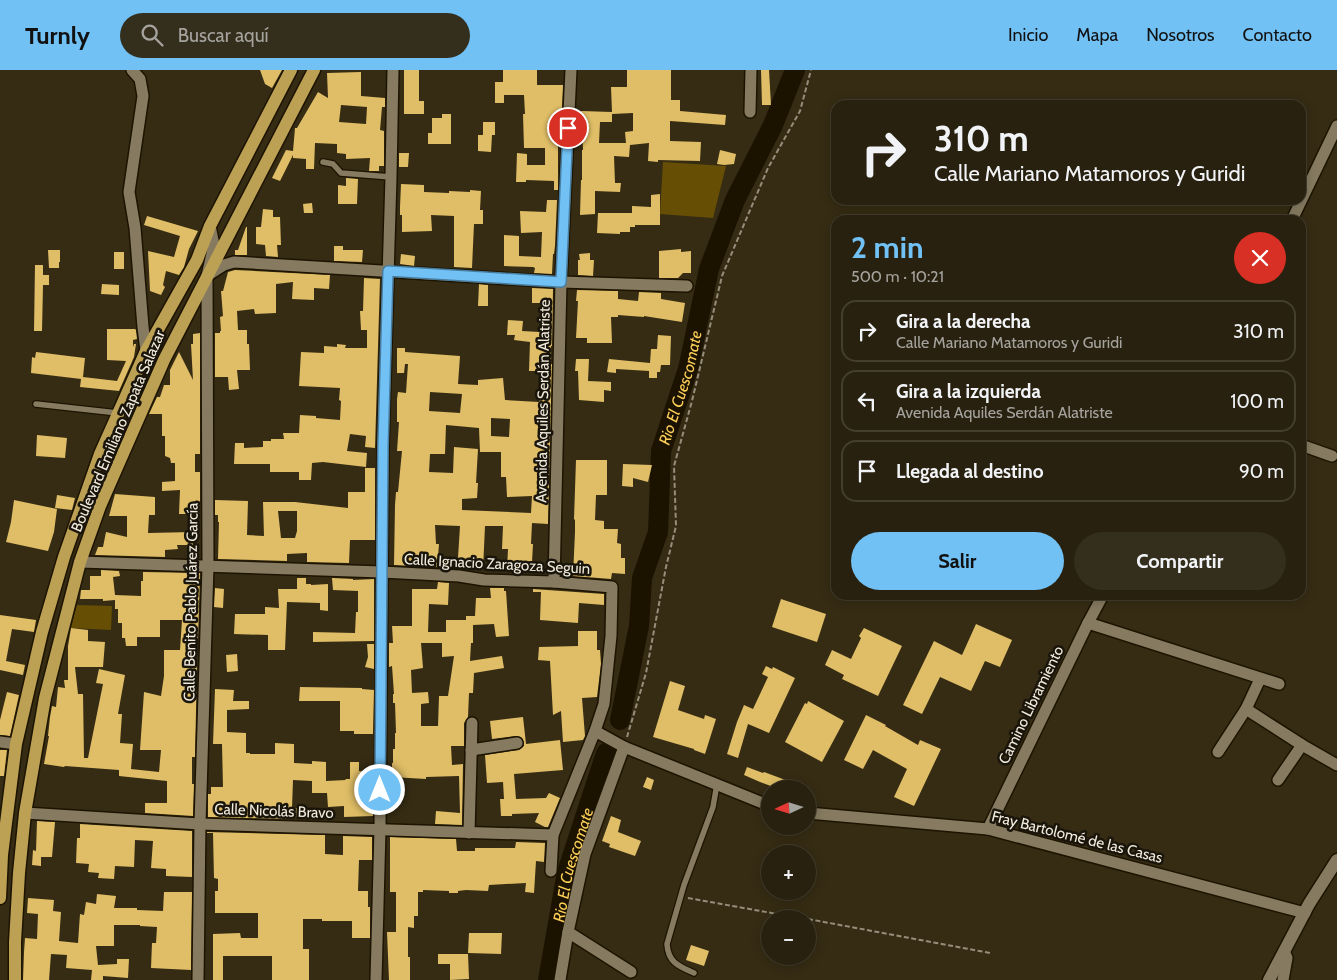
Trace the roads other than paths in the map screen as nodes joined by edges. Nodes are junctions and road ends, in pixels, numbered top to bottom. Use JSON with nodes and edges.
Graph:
{"nodes":[{"id":1,"x":132,"y":70,"type":"edge"},
{"id":2,"x":291,"y":70,"type":"edge"},
{"id":3,"x":314,"y":70,"type":"edge"},
{"id":4,"x":393,"y":70,"type":"edge"},
{"id":5,"x":571,"y":70,"type":"edge"},
{"id":6,"x":751,"y":70,"type":"edge"},
{"id":7,"x":750,"y":112,"type":"dead end"},
{"id":8,"x":1337,"y":126,"type":"edge"},
{"id":9,"x":323,"y":162,"type":"dead end"},
{"id":10,"x":391,"y":177,"type":"junction"},
{"id":11,"x":1306,"y":191,"type":"edge"},
{"id":12,"x":210,"y":226,"type":"junction"},
{"id":13,"x":388,"y":271,"type":"junction"},
{"id":14,"x":207,"y":276,"type":"junction"},
{"id":15,"x":186,"y":280,"type":"junction"},
{"id":16,"x":561,"y":282,"type":"junction"},
{"id":17,"x":687,"y":286,"type":"dead end"},
{"id":18,"x":200,"y":292,"type":"junction"},
{"id":19,"x":146,"y":351,"type":"junction"},
{"id":20,"x":36,"y":404,"type":"dead end"},
{"id":21,"x":118,"y":413,"type":"junction"},
{"id":22,"x":1306,"y":447,"type":"edge"},
{"id":23,"x":1332,"y":456,"type":"dead end"},
{"id":24,"x":80,"y":562,"type":"junction"},
{"id":25,"x":208,"y":566,"type":"junction"},
{"id":26,"x":382,"y":572,"type":"junction"},
{"id":27,"x":554,"y":582,"type":"junction"},
{"id":28,"x":1100,"y":600,"type":"edge"},
{"id":29,"x":1088,"y":623,"type":"junction"},
{"id":30,"x":1260,"y":679,"type":"junction"},
{"id":31,"x":1280,"y":684,"type":"dead end"},
{"id":32,"x":1246,"y":709,"type":"junction"},
{"id":33,"x":472,"y":723,"type":"dead end"},
{"id":34,"x":598,"y":733,"type":"junction"},
{"id":35,"x":0,"y":742,"type":"edge"},
{"id":36,"x":517,"y":743,"type":"dead end"},
{"id":37,"x":16,"y":744,"type":"junction"},
{"id":38,"x":621,"y":745,"type":"junction"},
{"id":39,"x":1302,"y":745,"type":"junction"},
{"id":40,"x":471,"y":750,"type":"junction"},
{"id":41,"x":1218,"y":752,"type":"dead end"},
{"id":42,"x":1337,"y":765,"type":"edge"},
{"id":43,"x":1278,"y":780,"type":"dead end"},
{"id":44,"x":717,"y":784,"type":"junction"},
{"id":45,"x":761,"y":802,"type":"edge"},
{"id":46,"x":25,"y":813,"type":"junction"},
{"id":47,"x":816,"y":814,"type":"edge"},
{"id":48,"x":200,"y":824,"type":"junction"},
{"id":49,"x":380,"y":829,"type":"junction"},
{"id":50,"x":988,"y":829,"type":"junction"},
{"id":51,"x":469,"y":833,"type":"junction"},
{"id":52,"x":553,"y":835,"type":"junction"},
{"id":53,"x":1,"y":855,"type":"edge"},
{"id":54,"x":1337,"y":860,"type":"edge"},
{"id":55,"x":551,"y":871,"type":"dead end"},
{"id":56,"x":0,"y":882,"type":"edge"},
{"id":57,"x":0,"y":898,"type":"edge"},
{"id":58,"x":1305,"y":913,"type":"junction"},
{"id":59,"x":568,"y":932,"type":"junction"},
{"id":60,"x":1284,"y":951,"type":"junction"},
{"id":61,"x":631,"y":972,"type":"dead end"},
{"id":62,"x":694,"y":973,"type":"dead end"},
{"id":63,"x":15,"y":980,"type":"edge"},
{"id":64,"x":198,"y":980,"type":"edge"},
{"id":65,"x":376,"y":980,"type":"edge"},
{"id":66,"x":560,"y":980,"type":"edge"},
{"id":67,"x":1269,"y":980,"type":"edge"},
{"id":68,"x":1283,"y":980,"type":"edge"}],
"edges":[{"from":1,"to":19,"type":"street"},
{"from":2,"to":12,"type":"main road","name":"Boulevard Emiliano Zapata Salazar"},
{"from":3,"to":14,"type":"main road","name":"Boulevard Emiliano Zapata Salazar"},
{"from":4,"to":10,"type":"street"},
{"from":5,"to":16,"type":"street","name":"Avenida Aquiles Serdán Alatriste"},
{"from":6,"to":7,"type":"street"},
{"from":8,"to":11,"type":"street"},
{"from":9,"to":10,"type":"lane"},
{"from":10,"to":13,"type":"street"},
{"from":12,"to":14,"type":"street","name":"Calle Benito Pablo Juárez García"},
{"from":12,"to":15,"type":"main road","name":"Boulevard Emiliano Zapata Salazar"},
{"from":13,"to":14,"type":"street"},
{"from":13,"to":16,"type":"street"},
{"from":13,"to":26,"type":"street"},
{"from":14,"to":18,"type":"main road","name":"Boulevard Emiliano Zapata Salazar"},
{"from":14,"to":25,"type":"street","name":"Calle Benito Pablo Juárez García"},
{"from":15,"to":18,"type":"main road"},
{"from":15,"to":19,"type":"main road","name":"Boulevard Emiliano Zapata Salazar"},
{"from":16,"to":17,"type":"street"},
{"from":16,"to":27,"type":"street","name":"Avenida Aquiles Serdán Alatriste"},
{"from":18,"to":24,"type":"main road","name":"Boulevard Emiliano Zapata Salazar"},
{"from":19,"to":21,"type":"main road","name":"Boulevard Emiliano Zapata Salazar"},
{"from":20,"to":21,"type":"lane"},
{"from":21,"to":37,"type":"main road","name":"Boulevard Emiliano Zapata Salazar"},
{"from":22,"to":23,"type":"street"},
{"from":24,"to":25,"type":"street","name":"Calle Ignacio Zaragoza Seguin"},
{"from":24,"to":46,"type":"main road","name":"Boulevard Emiliano Zapata Salazar"},
{"from":25,"to":26,"type":"street","name":"Calle Ignacio Zaragoza Seguin"},
{"from":25,"to":48,"type":"street","name":"Calle Benito Pablo Juárez García"},
{"from":26,"to":27,"type":"street","name":"Calle Ignacio Zaragoza Seguin"},
{"from":26,"to":49,"type":"street"},
{"from":27,"to":34,"type":"street","name":"Calle Ignacio Zaragoza Seguin"},
{"from":28,"to":29,"type":"street","name":"Camino Libramiento"},
{"from":29,"to":30,"type":"street"},
{"from":29,"to":50,"type":"street","name":"Camino Libramiento"},
{"from":30,"to":31,"type":"street"},
{"from":30,"to":32,"type":"street"},
{"from":32,"to":39,"type":"street"},
{"from":32,"to":41,"type":"street"},
{"from":33,"to":40,"type":"street"},
{"from":34,"to":38,"type":"street"},
{"from":34,"to":52,"type":"street"},
{"from":35,"to":37,"type":"street"},
{"from":36,"to":40,"type":"street"},
{"from":37,"to":53,"type":"main road","name":"Boulevard Emiliano Zapata Salazar"},
{"from":38,"to":44,"type":"street"},
{"from":38,"to":59,"type":"street"},
{"from":39,"to":42,"type":"street"},
{"from":39,"to":43,"type":"street"},
{"from":40,"to":51,"type":"street"},
{"from":44,"to":45,"type":"street"},
{"from":44,"to":62,"type":"lane"},
{"from":46,"to":48,"type":"street","name":"Calle Nicolás Bravo"},
{"from":46,"to":63,"type":"main road","name":"Boulevard Emiliano Zapata Salazar"},
{"from":47,"to":50,"type":"street","name":"Fray Bartolomé de las Casas"},
{"from":48,"to":49,"type":"street","name":"Calle Nicolás Bravo"},
{"from":48,"to":64,"type":"street","name":"Calle Benito Pablo Juárez García"},
{"from":49,"to":51,"type":"street","name":"Calle Nicolás Bravo"},
{"from":49,"to":65,"type":"street"},
{"from":50,"to":58,"type":"street","name":"Fray Bartolomé de las Casas"},
{"from":51,"to":52,"type":"street","name":"Calle Nicolás Bravo"},
{"from":52,"to":55,"type":"street"},
{"from":53,"to":56,"type":"main road","name":"Boulevard Emiliano Zapata Salazar"},
{"from":54,"to":58,"type":"street"},
{"from":56,"to":57,"type":"main road","name":"Boulevard Emiliano Zapata Salazar"},
{"from":58,"to":60,"type":"street"},
{"from":59,"to":61,"type":"street"},
{"from":59,"to":66,"type":"street"},
{"from":60,"to":67,"type":"street"},
{"from":60,"to":68,"type":"street"}]}
